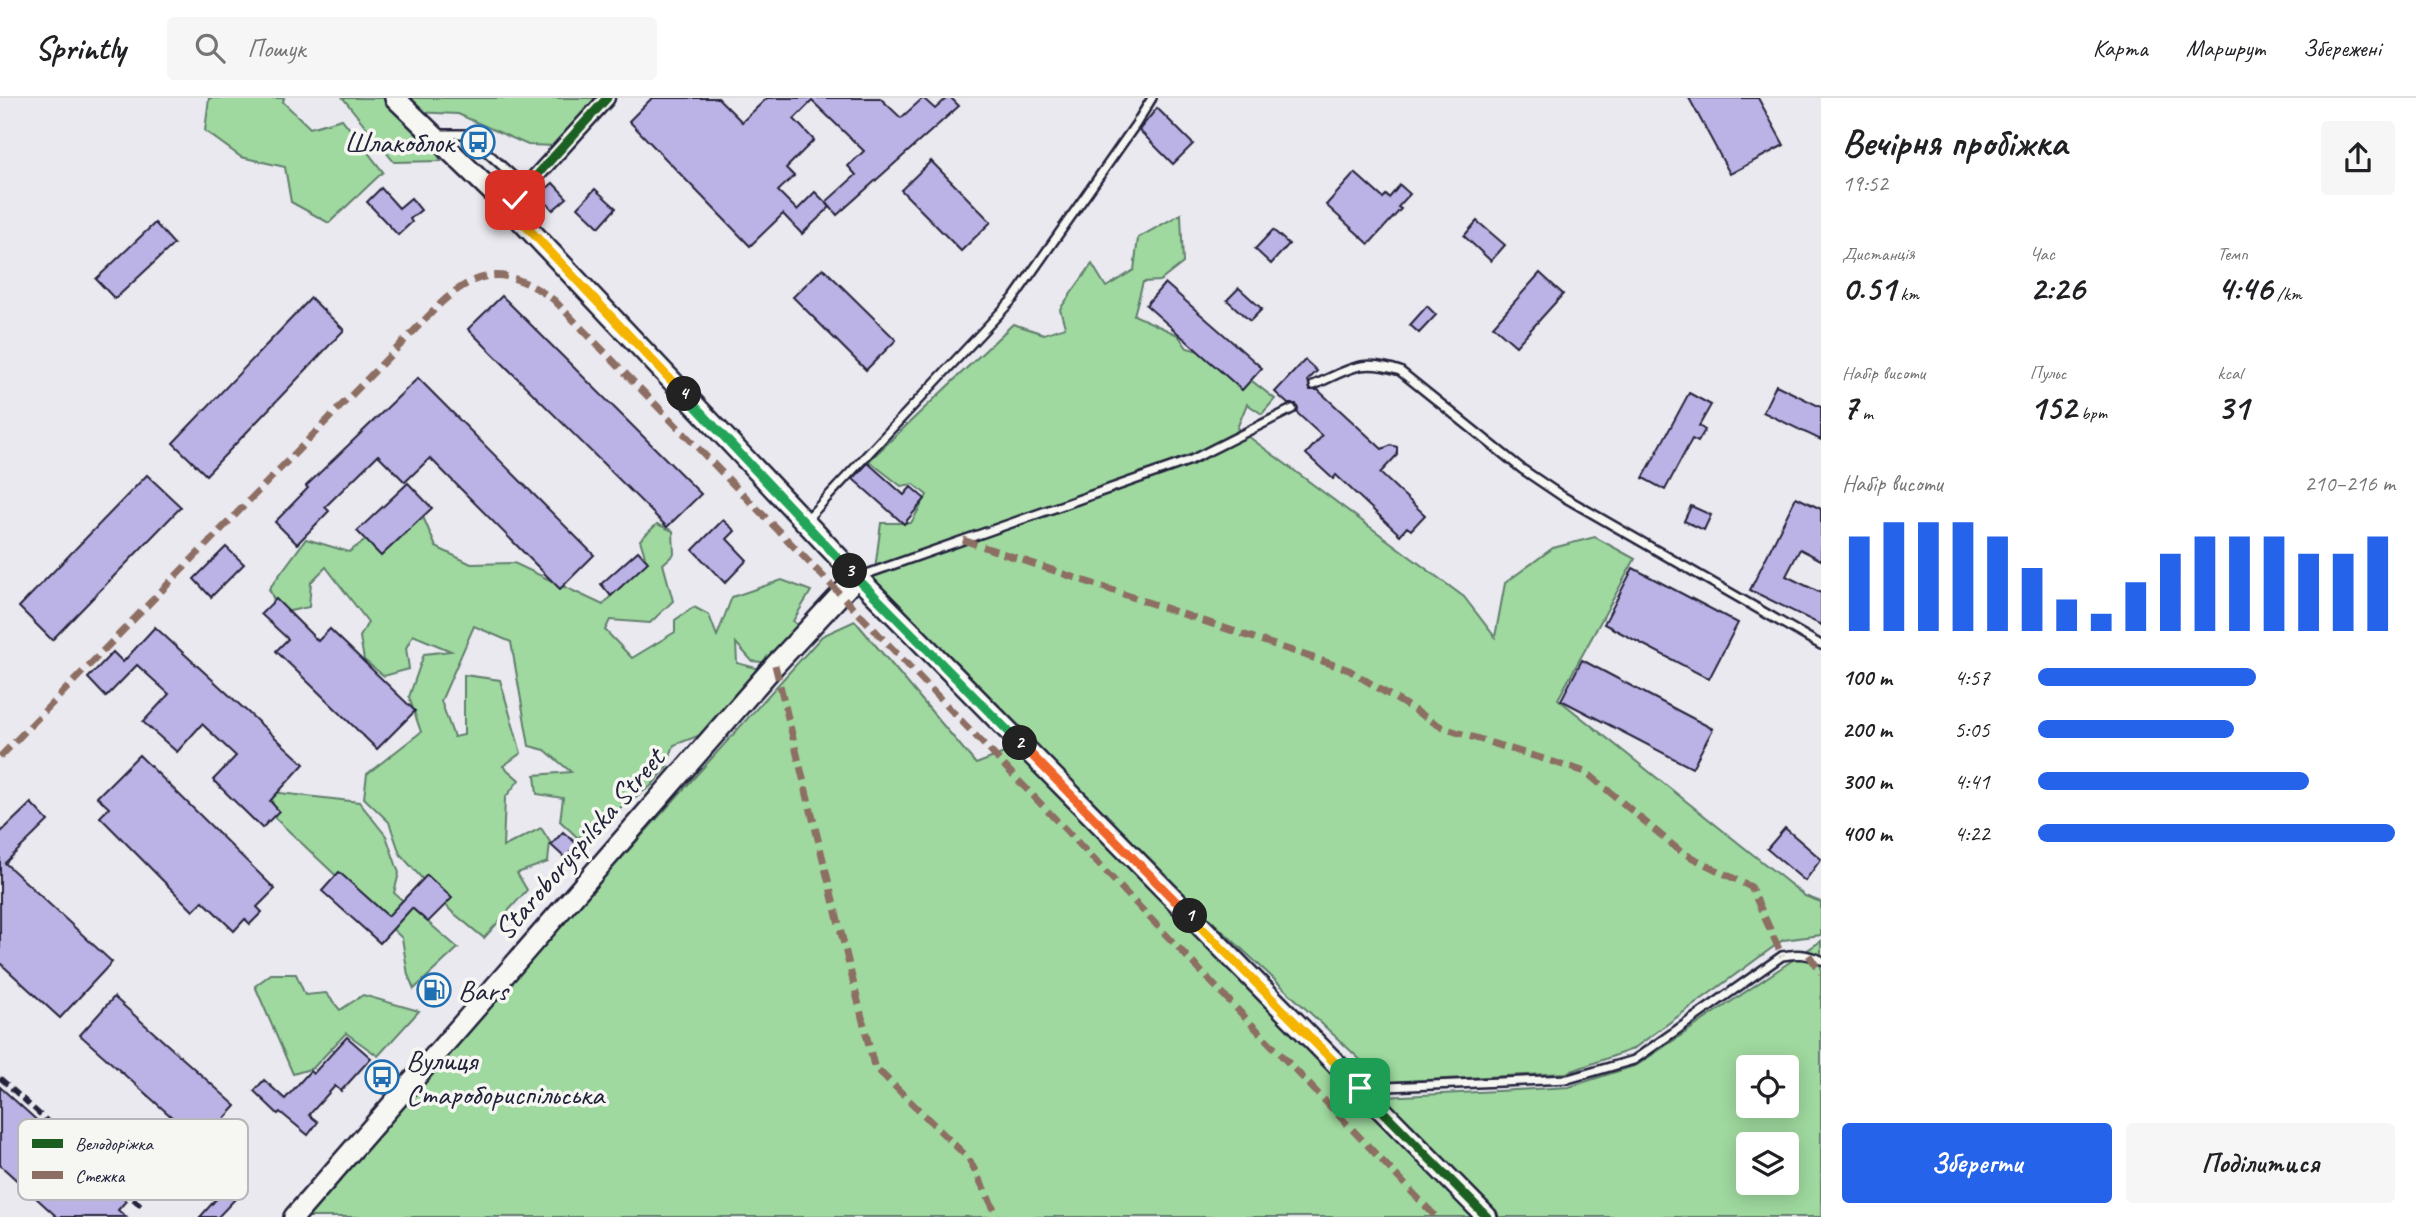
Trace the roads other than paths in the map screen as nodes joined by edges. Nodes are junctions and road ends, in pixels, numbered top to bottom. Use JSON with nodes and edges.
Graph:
{"nodes":[{"id":1,"x":395,"y":98,"type":"edge"},
{"id":2,"x":607,"y":98,"type":"edge"},
{"id":3,"x":1152,"y":98,"type":"edge"},
{"id":4,"x":430,"y":133,"type":"junction"},
{"id":5,"x":526,"y":188,"type":"junction"},
{"id":6,"x":508,"y":207,"type":"junction"},
{"id":7,"x":1314,"y":385,"type":"dead end"},
{"id":8,"x":1292,"y":408,"type":"dead end"},
{"id":9,"x":804,"y":523,"type":"junction"},
{"id":10,"x":857,"y":578,"type":"junction"},
{"id":11,"x":1821,"y":645,"type":"edge"},
{"id":12,"x":1821,"y":960,"type":"edge"},
{"id":13,"x":1360,"y":1088,"type":"junction"},
{"id":14,"x":294,"y":1217,"type":"edge"},
{"id":15,"x":1488,"y":1217,"type":"edge"}],
"edges":[{"from":1,"to":4,"type":"main road"},
{"from":2,"to":5,"type":"street"},
{"from":3,"to":9,"type":"lane"},
{"from":4,"to":5,"type":"lane"},
{"from":4,"to":6,"type":"main road"},
{"from":5,"to":6,"type":"street"},
{"from":6,"to":9,"type":"main road"},
{"from":7,"to":11,"type":"lane"},
{"from":8,"to":10,"type":"lane"},
{"from":9,"to":10,"type":"main road"},
{"from":10,"to":13,"type":"main road"},
{"from":10,"to":14,"type":"main road","name":"Staroboryspilska Street"},
{"from":12,"to":13,"type":"lane"},
{"from":13,"to":15,"type":"main road"}]}
